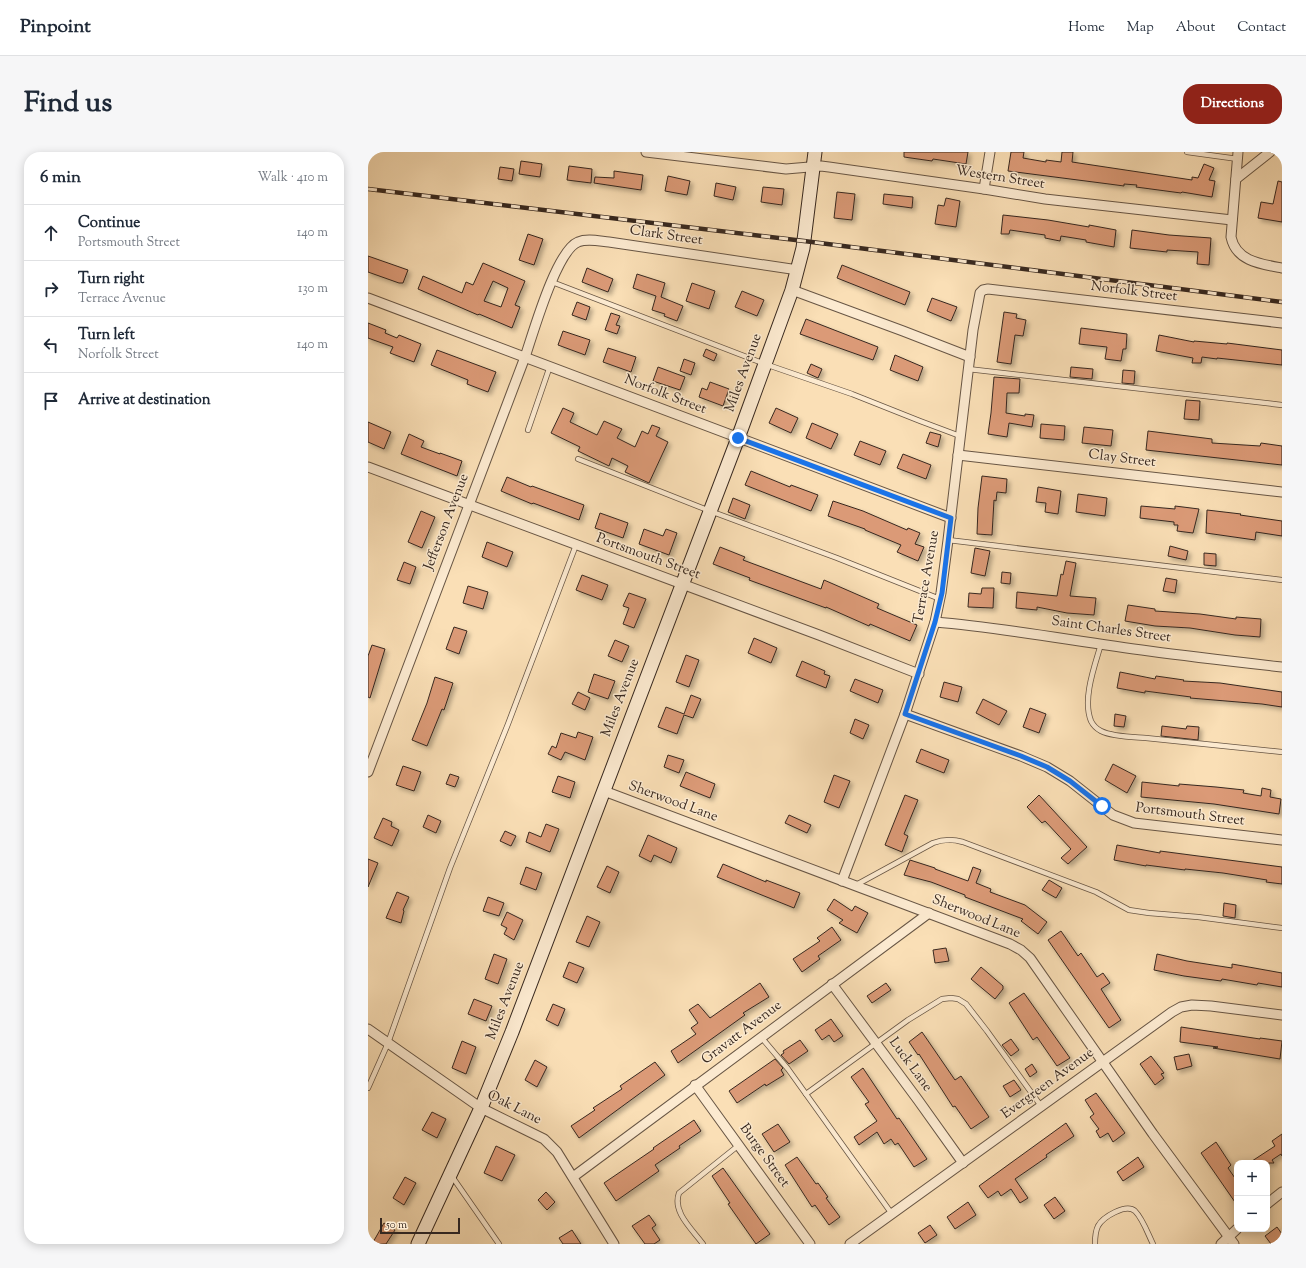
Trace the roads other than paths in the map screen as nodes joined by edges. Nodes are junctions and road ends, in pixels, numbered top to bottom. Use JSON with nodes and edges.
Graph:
{"nodes":[{"id":1,"x":646,"y":152,"type":"edge"},
{"id":2,"x":815,"y":152,"type":"edge"},
{"id":3,"x":990,"y":152,"type":"edge"},
{"id":4,"x":1187,"y":152,"type":"edge"},
{"id":5,"x":1270,"y":152,"type":"edge"},
{"id":6,"x":1238,"y":156,"type":"edge"},
{"id":7,"x":813,"y":167,"type":"junction"},
{"id":8,"x":1236,"y":179,"type":"junction"},
{"id":9,"x":984,"y":189,"type":"junction"},
{"id":10,"x":1232,"y":220,"type":"junction"},
{"id":11,"x":1282,"y":268,"type":"edge"},
{"id":12,"x":798,"y":270,"type":"junction"},
{"id":13,"x":552,"y":282,"type":"junction"},
{"id":14,"x":792,"y":290,"type":"junction"},
{"id":15,"x":983,"y":290,"type":"joint"},
{"id":16,"x":368,"y":298,"type":"edge"},
{"id":17,"x":1282,"y":323,"type":"edge"},
{"id":18,"x":525,"y":357,"type":"junction"},
{"id":19,"x":970,"y":357,"type":"junction"},
{"id":20,"x":765,"y":364,"type":"junction"},
{"id":21,"x":550,"y":366,"type":"junction"},
{"id":22,"x":968,"y":369,"type":"junction"},
{"id":23,"x":1282,"y":405,"type":"edge"},
{"id":24,"x":528,"y":430,"type":"dead end"},
{"id":25,"x":960,"y":436,"type":"junction"},
{"id":26,"x":738,"y":438,"type":"junction"},
{"id":27,"x":958,"y":455,"type":"junction"},
{"id":28,"x":578,"y":459,"type":"dead end"},
{"id":29,"x":368,"y":467,"type":"edge"},
{"id":30,"x":1282,"y":492,"type":"edge"},
{"id":31,"x":469,"y":504,"type":"junction"},
{"id":32,"x":710,"y":511,"type":"junction"},
{"id":33,"x":951,"y":518,"type":"junction"},
{"id":34,"x":948,"y":540,"type":"junction"},
{"id":35,"x":576,"y":545,"type":"junction"},
{"id":36,"x":1282,"y":580,"type":"edge"},
{"id":37,"x":681,"y":585,"type":"junction"},
{"id":38,"x":940,"y":598,"type":"junction"},
{"id":39,"x":935,"y":622,"type":"junction"},
{"id":40,"x":1101,"y":644,"type":"junction"},
{"id":41,"x":1282,"y":667,"type":"edge"},
{"id":42,"x":919,"y":674,"type":"junction"},
{"id":43,"x":905,"y":714,"type":"junction"},
{"id":44,"x":1282,"y":752,"type":"edge"},
{"id":45,"x":368,"y":772,"type":"edge"},
{"id":46,"x":604,"y":791,"type":"junction"},
{"id":47,"x":1282,"y":840,"type":"edge"},
{"id":48,"x":842,"y":881,"type":"junction"},
{"id":49,"x":854,"y":886,"type":"junction"},
{"id":50,"x":929,"y":913,"type":"junction"},
{"id":51,"x":1282,"y":928,"type":"edge"},
{"id":52,"x":832,"y":984,"type":"junction"},
{"id":53,"x":1282,"y":1015,"type":"edge"},
{"id":54,"x":368,"y":1030,"type":"edge"},
{"id":55,"x":761,"y":1036,"type":"junction"},
{"id":56,"x":388,"y":1043,"type":"junction"},
{"id":57,"x":876,"y":1043,"type":"junction"},
{"id":58,"x":1102,"y":1062,"type":"junction"},
{"id":59,"x":696,"y":1085,"type":"junction"},
{"id":60,"x":368,"y":1088,"type":"edge"},
{"id":61,"x":806,"y":1094,"type":"junction"},
{"id":62,"x":1041,"y":1106,"type":"junction"},
{"id":63,"x":481,"y":1108,"type":"junction"},
{"id":64,"x":739,"y":1145,"type":"junction"},
{"id":65,"x":963,"y":1163,"type":"junction"},
{"id":66,"x":451,"y":1174,"type":"junction"},
{"id":67,"x":573,"y":1176,"type":"junction"},
{"id":68,"x":1282,"y":1192,"type":"edge"},
{"id":69,"x":1270,"y":1202,"type":"edge"},
{"id":70,"x":892,"y":1214,"type":"junction"},
{"id":71,"x":1231,"y":1240,"type":"edge"},
{"id":72,"x":418,"y":1244,"type":"edge"},
{"id":73,"x":499,"y":1244,"type":"edge"},
{"id":74,"x":614,"y":1244,"type":"edge"},
{"id":75,"x":703,"y":1244,"type":"edge"},
{"id":76,"x":810,"y":1244,"type":"edge"},
{"id":77,"x":850,"y":1244,"type":"edge"},
{"id":78,"x":1095,"y":1244,"type":"edge"},
{"id":79,"x":1153,"y":1244,"type":"edge"},
{"id":80,"x":1221,"y":1244,"type":"edge"}],
"edges":[{"from":1,"to":7,"type":"street","name":"Western Street"},
{"from":2,"to":7,"type":"street","name":"Miles Avenue"},
{"from":3,"to":9,"type":"street"},
{"from":4,"to":6,"type":"lane"},
{"from":5,"to":8,"type":"street"},
{"from":6,"to":8,"type":"street"},
{"from":7,"to":9,"type":"street","name":"Western Street"},
{"from":7,"to":12,"type":"street","name":"Miles Avenue"},
{"from":8,"to":10,"type":"street"},
{"from":9,"to":10,"type":"street","name":"Western Street"},
{"from":10,"to":11,"type":"street"},
{"from":12,"to":13,"type":"street","name":"Clark Street"},
{"from":12,"to":14,"type":"street","name":"Miles Avenue"},
{"from":13,"to":18,"type":"street","name":"Jefferson Avenue"},
{"from":13,"to":20,"type":"lane"},
{"from":14,"to":19,"type":"street"},
{"from":14,"to":20,"type":"street","name":"Miles Avenue"},
{"from":15,"to":17,"type":"street","name":"Norfolk Street"},
{"from":15,"to":19,"type":"street","name":"Terrace Avenue"},
{"from":16,"to":18,"type":"street","name":"Norfolk Street"},
{"from":18,"to":21,"type":"street","name":"Norfolk Street"},
{"from":18,"to":31,"type":"street","name":"Jefferson Avenue"},
{"from":19,"to":22,"type":"street","name":"Terrace Avenue"},
{"from":20,"to":25,"type":"lane"},
{"from":20,"to":26,"type":"street","name":"Miles Avenue"},
{"from":21,"to":24,"type":"lane"},
{"from":21,"to":26,"type":"street","name":"Norfolk Street"},
{"from":22,"to":23,"type":"lane"},
{"from":22,"to":25,"type":"street","name":"Terrace Avenue"},
{"from":25,"to":27,"type":"street","name":"Terrace Avenue"},
{"from":26,"to":32,"type":"street","name":"Miles Avenue"},
{"from":26,"to":33,"type":"street","name":"Norfolk Street"},
{"from":27,"to":30,"type":"street","name":"Clay Street"},
{"from":27,"to":33,"type":"street","name":"Terrace Avenue"},
{"from":28,"to":32,"type":"lane"},
{"from":29,"to":31,"type":"street","name":"Portsmouth Street"},
{"from":31,"to":35,"type":"street","name":"Portsmouth Street"},
{"from":31,"to":45,"type":"street","name":"Jefferson Avenue"},
{"from":32,"to":37,"type":"street","name":"Miles Avenue"},
{"from":32,"to":38,"type":"lane"},
{"from":33,"to":34,"type":"street","name":"Terrace Avenue"},
{"from":34,"to":36,"type":"lane"},
{"from":34,"to":38,"type":"street","name":"Terrace Avenue"},
{"from":35,"to":37,"type":"street","name":"Portsmouth Street"},
{"from":35,"to":56,"type":"lane"},
{"from":37,"to":42,"type":"street","name":"Portsmouth Street"},
{"from":37,"to":46,"type":"street","name":"Miles Avenue"},
{"from":38,"to":39,"type":"street","name":"Terrace Avenue"},
{"from":39,"to":40,"type":"street","name":"Saint Charles Street"},
{"from":39,"to":42,"type":"street","name":"Terrace Avenue"},
{"from":40,"to":41,"type":"street","name":"Saint Charles Street"},
{"from":40,"to":44,"type":"lane"},
{"from":42,"to":43,"type":"street","name":"Terrace Avenue"},
{"from":43,"to":47,"type":"street","name":"Portsmouth Street"},
{"from":43,"to":48,"type":"street","name":"Terrace Avenue"},
{"from":46,"to":48,"type":"street","name":"Sherwood Lane"},
{"from":46,"to":63,"type":"street","name":"Miles Avenue"},
{"from":48,"to":49,"type":"street","name":"Sherwood Lane"},
{"from":49,"to":50,"type":"street","name":"Sherwood Lane"},
{"from":49,"to":51,"type":"lane"},
{"from":50,"to":52,"type":"street","name":"Gravatt Avenue"},
{"from":50,"to":58,"type":"street","name":"Sherwood Lane"},
{"from":52,"to":55,"type":"street","name":"Gravatt Avenue"},
{"from":52,"to":57,"type":"street","name":"Luck Lane"},
{"from":53,"to":58,"type":"street","name":"Evergreen Avenue"},
{"from":54,"to":56,"type":"street","name":"Oak Lane"},
{"from":55,"to":59,"type":"street","name":"Gravatt Avenue"},
{"from":55,"to":61,"type":"lane"},
{"from":56,"to":60,"type":"lane"},
{"from":56,"to":63,"type":"street","name":"Oak Lane"},
{"from":57,"to":61,"type":"lane"},
{"from":57,"to":62,"type":"lane"},
{"from":57,"to":65,"type":"street","name":"Luck Lane"},
{"from":58,"to":62,"type":"street","name":"Evergreen Avenue"},
{"from":58,"to":71,"type":"street","name":"Sherwood Lane"},
{"from":59,"to":64,"type":"street","name":"Burge Street"},
{"from":59,"to":67,"type":"street","name":"Gravatt Avenue"},
{"from":61,"to":70,"type":"lane"},
{"from":62,"to":65,"type":"street","name":"Evergreen Avenue"},
{"from":63,"to":66,"type":"street","name":"Miles Avenue"},
{"from":63,"to":67,"type":"street","name":"Oak Lane"},
{"from":64,"to":75,"type":"lane"},
{"from":64,"to":76,"type":"street","name":"Burge Street"},
{"from":65,"to":70,"type":"street","name":"Evergreen Avenue"},
{"from":66,"to":72,"type":"street","name":"Miles Avenue"},
{"from":66,"to":73,"type":"lane"},
{"from":67,"to":74,"type":"street","name":"Oak Lane"},
{"from":68,"to":69,"type":"street"},
{"from":70,"to":77,"type":"street","name":"Evergreen Avenue"},
{"from":71,"to":80,"type":"street"},
{"from":78,"to":79,"type":"lane"}]}
